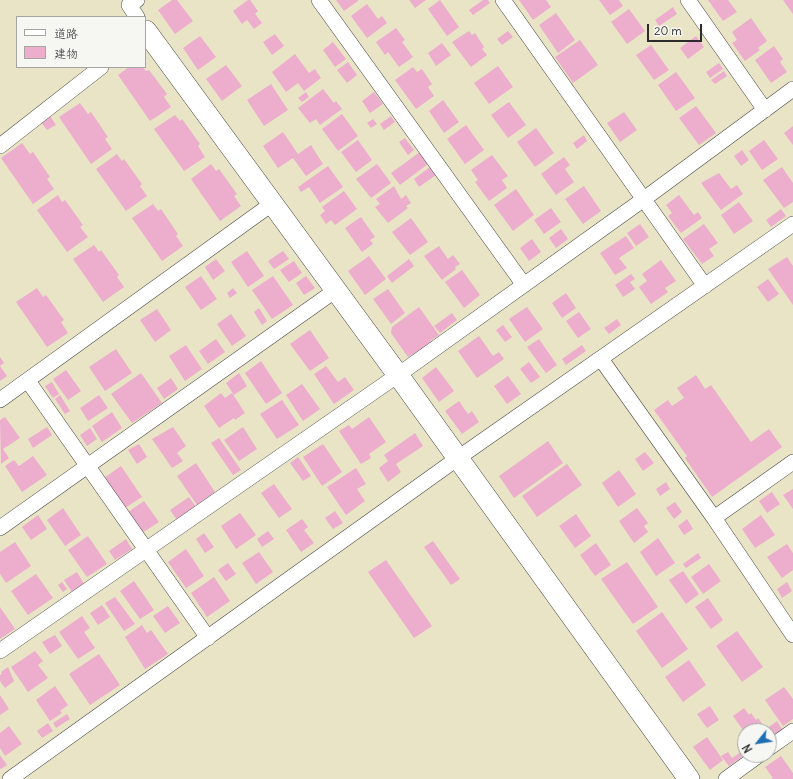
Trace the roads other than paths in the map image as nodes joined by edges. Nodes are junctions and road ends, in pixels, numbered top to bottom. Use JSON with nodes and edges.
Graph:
{"nodes":[{"id":1,"x":137,"y":0,"type":"edge"},
{"id":2,"x":319,"y":0,"type":"edge"},
{"id":3,"x":503,"y":0,"type":"edge"},
{"id":4,"x":688,"y":0,"type":"edge"},
{"id":5,"x":136,"y":16,"type":"edge"},
{"id":6,"x":146,"y":31,"type":"edge"},
{"id":7,"x":99,"y":68,"type":"edge"},
{"id":8,"x":793,"y":89,"type":"edge"},
{"id":9,"x":765,"y":110,"type":"junction"},
{"id":10,"x":0,"y":146,"type":"edge"},
{"id":11,"x":644,"y":199,"type":"junction"},
{"id":12,"x":273,"y":203,"type":"junction"},
{"id":13,"x":793,"y":224,"type":"edge"},
{"id":14,"x":524,"y":285,"type":"junction"},
{"id":15,"x":705,"y":286,"type":"junction"},
{"id":16,"x":336,"y":290,"type":"junction"},
{"id":17,"x":601,"y":359,"type":"junction"},
{"id":18,"x":398,"y":375,"type":"junction"},
{"id":19,"x":28,"y":380,"type":"junction"},
{"id":20,"x":0,"y":400,"type":"edge"},
{"id":21,"x":458,"y":458,"type":"junction"},
{"id":22,"x":793,"y":462,"type":"edge"},
{"id":23,"x":87,"y":466,"type":"junction"},
{"id":24,"x":714,"y":518,"type":"junction"},
{"id":25,"x":0,"y":528,"type":"edge"},
{"id":26,"x":147,"y":551,"type":"junction"},
{"id":27,"x":793,"y":635,"type":"edge"},
{"id":28,"x":208,"y":638,"type":"junction"},
{"id":29,"x":0,"y":651,"type":"edge"},
{"id":30,"x":793,"y":731,"type":"edge"},
{"id":31,"x":777,"y":742,"type":"edge"},
{"id":32,"x":748,"y":763,"type":"edge"},
{"id":33,"x":10,"y":779,"type":"edge"},
{"id":34,"x":689,"y":779,"type":"edge"},
{"id":35,"x":726,"y":779,"type":"edge"}],
"edges":[{"from":1,"to":5,"type":"street"},
{"from":2,"to":14,"type":"street"},
{"from":3,"to":11,"type":"street"},
{"from":4,"to":9,"type":"street"},
{"from":6,"to":12,"type":"street"},
{"from":7,"to":10,"type":"street"},
{"from":8,"to":9,"type":"street"},
{"from":9,"to":11,"type":"street"},
{"from":11,"to":14,"type":"street"},
{"from":11,"to":15,"type":"street"},
{"from":12,"to":16,"type":"street"},
{"from":12,"to":19,"type":"street"},
{"from":13,"to":15,"type":"street"},
{"from":14,"to":18,"type":"street"},
{"from":15,"to":17,"type":"street"},
{"from":16,"to":18,"type":"street"},
{"from":16,"to":23,"type":"street"},
{"from":17,"to":21,"type":"street"},
{"from":17,"to":24,"type":"street"},
{"from":18,"to":21,"type":"street"},
{"from":18,"to":26,"type":"street"},
{"from":19,"to":20,"type":"street"},
{"from":19,"to":23,"type":"street"},
{"from":21,"to":28,"type":"street"},
{"from":21,"to":34,"type":"street"},
{"from":22,"to":24,"type":"street"},
{"from":23,"to":25,"type":"street"},
{"from":23,"to":26,"type":"street"},
{"from":24,"to":27,"type":"street"},
{"from":26,"to":28,"type":"street"},
{"from":26,"to":29,"type":"street"},
{"from":28,"to":33,"type":"street"},
{"from":30,"to":31,"type":"street"},
{"from":32,"to":35,"type":"street"}]}
